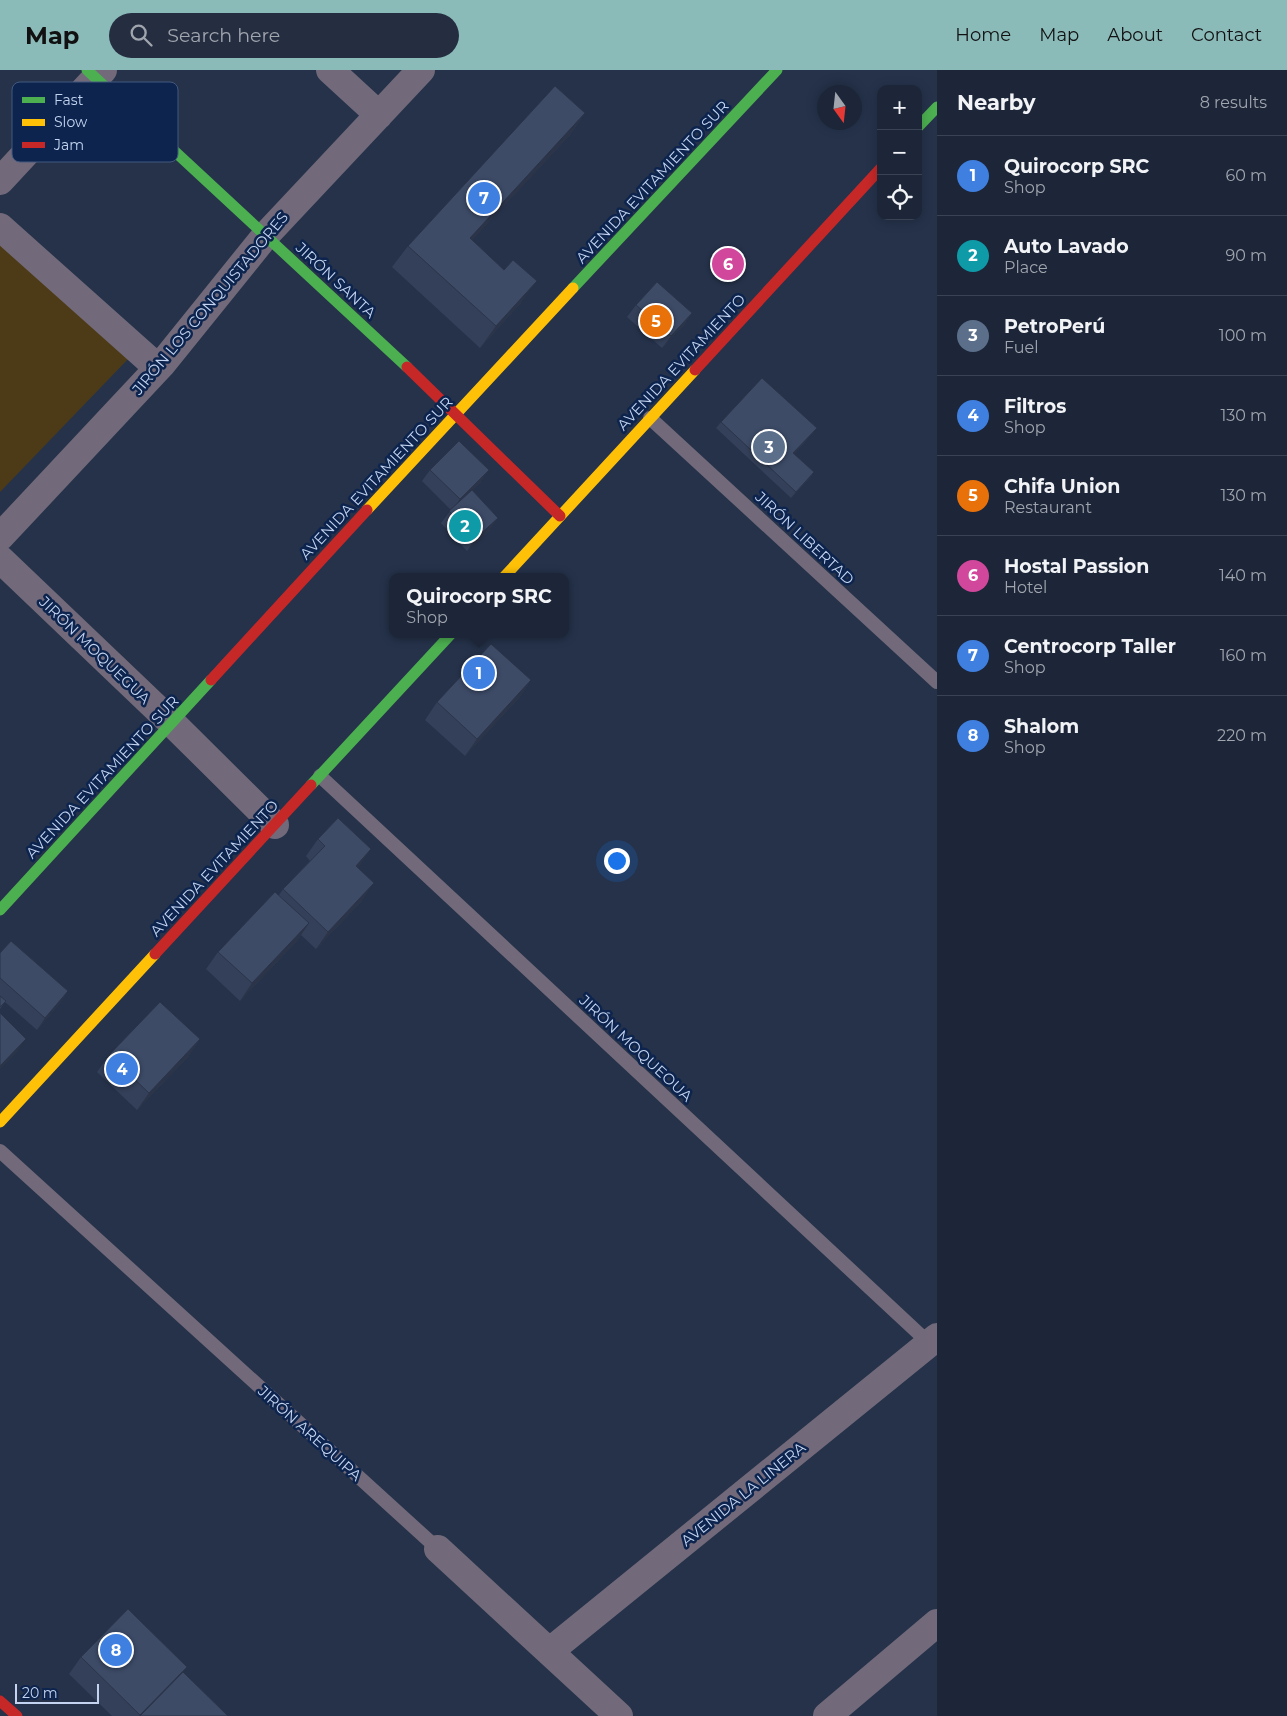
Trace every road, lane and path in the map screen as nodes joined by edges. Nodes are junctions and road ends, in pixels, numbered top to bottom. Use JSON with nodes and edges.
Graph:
{"nodes":[{"id":1,"x":330,"y":70,"type":"edge"},
{"id":2,"x":421,"y":70,"type":"edge"},
{"id":3,"x":777,"y":70,"type":"edge"},
{"id":4,"x":95,"y":73,"type":"edge"},
{"id":5,"x":104,"y":82,"type":"edge"},
{"id":6,"x":937,"y":107,"type":"edge"},
{"id":7,"x":379,"y":115,"type":"junction"},
{"id":8,"x":922,"y":124,"type":"edge"},
{"id":9,"x":178,"y":152,"type":"edge"},
{"id":10,"x":17,"y":162,"type":"edge"},
{"id":11,"x":877,"y":172,"type":"edge"},
{"id":12,"x":0,"y":181,"type":"edge"},
{"id":13,"x":0,"y":227,"type":"edge"},
{"id":14,"x":266,"y":235,"type":"junction"},
{"id":15,"x":158,"y":368,"type":"junction"},
{"id":16,"x":456,"y":412,"type":"junction"},
{"id":17,"x":650,"y":418,"type":"junction"},
{"id":18,"x":560,"y":516,"type":"junction"},
{"id":19,"x":0,"y":537,"type":"edge"},
{"id":20,"x":0,"y":559,"type":"edge"},
{"id":21,"x":508,"y":573,"type":"edge"},
{"id":22,"x":447,"y":638,"type":"edge"},
{"id":23,"x":937,"y":682,"type":"edge"},
{"id":24,"x":172,"y":723,"type":"junction"},
{"id":25,"x":320,"y":776,"type":"junction"},
{"id":26,"x":274,"y":825,"type":"junction"},
{"id":27,"x":0,"y":910,"type":"edge"},
{"id":28,"x":0,"y":1122,"type":"edge"},
{"id":29,"x":0,"y":1151,"type":"edge"},
{"id":30,"x":933,"y":1340,"type":"edge"},
{"id":31,"x":438,"y":1550,"type":"joint"},
{"id":32,"x":937,"y":1623,"type":"edge"},
{"id":33,"x":550,"y":1651,"type":"junction"},
{"id":34,"x":0,"y":1701,"type":"edge"},
{"id":35,"x":16,"y":1716,"type":"edge"},
{"id":36,"x":619,"y":1716,"type":"edge"},
{"id":37,"x":827,"y":1716,"type":"edge"}],
"edges":[{"from":1,"to":7,"type":"street"},
{"from":2,"to":7,"type":"street","name":"JIRÓN LOS CONQUISTADORES"},
{"from":3,"to":16,"type":"main road","name":"AVENIDA EVITAMIENTO SUR"},
{"from":4,"to":5,"type":"main road","name":"JIRÓN SANTA"},
{"from":6,"to":8,"type":"main road"},
{"from":7,"to":14,"type":"street","name":"JIRÓN LOS CONQUISTADORES"},
{"from":9,"to":14,"type":"main road","name":"JIRÓN SANTA"},
{"from":10,"to":12,"type":"street"},
{"from":11,"to":17,"type":"main road","name":"AVENIDA EVITAMIENTO"},
{"from":13,"to":15,"type":"street"},
{"from":14,"to":15,"type":"street","name":"JIRÓN LOS CONQUISTADORES"},
{"from":14,"to":16,"type":"main road","name":"JIRÓN SANTA"},
{"from":15,"to":19,"type":"street","name":"JIRÓN LOS CONQUISTADORES"},
{"from":16,"to":18,"type":"main road","name":"JIRÓN SANTA"},
{"from":16,"to":24,"type":"main road","name":"AVENIDA EVITAMIENTO SUR"},
{"from":17,"to":18,"type":"main road","name":"AVENIDA EVITAMIENTO"},
{"from":17,"to":23,"type":"lane","name":"JIRÓN LIBERTAD"},
{"from":18,"to":21,"type":"main road","name":"AVENIDA EVITAMIENTO"},
{"from":20,"to":24,"type":"street","name":"JIRÓN MOQUEGUA"},
{"from":22,"to":25,"type":"main road","name":"AVENIDA EVITAMIENTO"},
{"from":24,"to":26,"type":"street","name":"JIRÓN MOQUEGUA"},
{"from":24,"to":27,"type":"main road","name":"AVENIDA EVITAMIENTO SUR"},
{"from":25,"to":26,"type":"main road","name":"AVENIDA EVITAMIENTO"},
{"from":25,"to":30,"type":"lane","name":"JIRÓN MOQUEOUA"},
{"from":26,"to":28,"type":"main road","name":"AVENIDA EVITAMIENTO"},
{"from":29,"to":31,"type":"lane","name":"JIRÓN AREQUIPA"},
{"from":30,"to":33,"type":"street","name":"AVENIDA LA LINERA"},
{"from":31,"to":33,"type":"street","name":"JIRÓN AREQUIPA"},
{"from":32,"to":37,"type":"street"},
{"from":33,"to":36,"type":"street","name":"JIRÓN AREQUIPA"},
{"from":34,"to":35,"type":"main road"}]}
